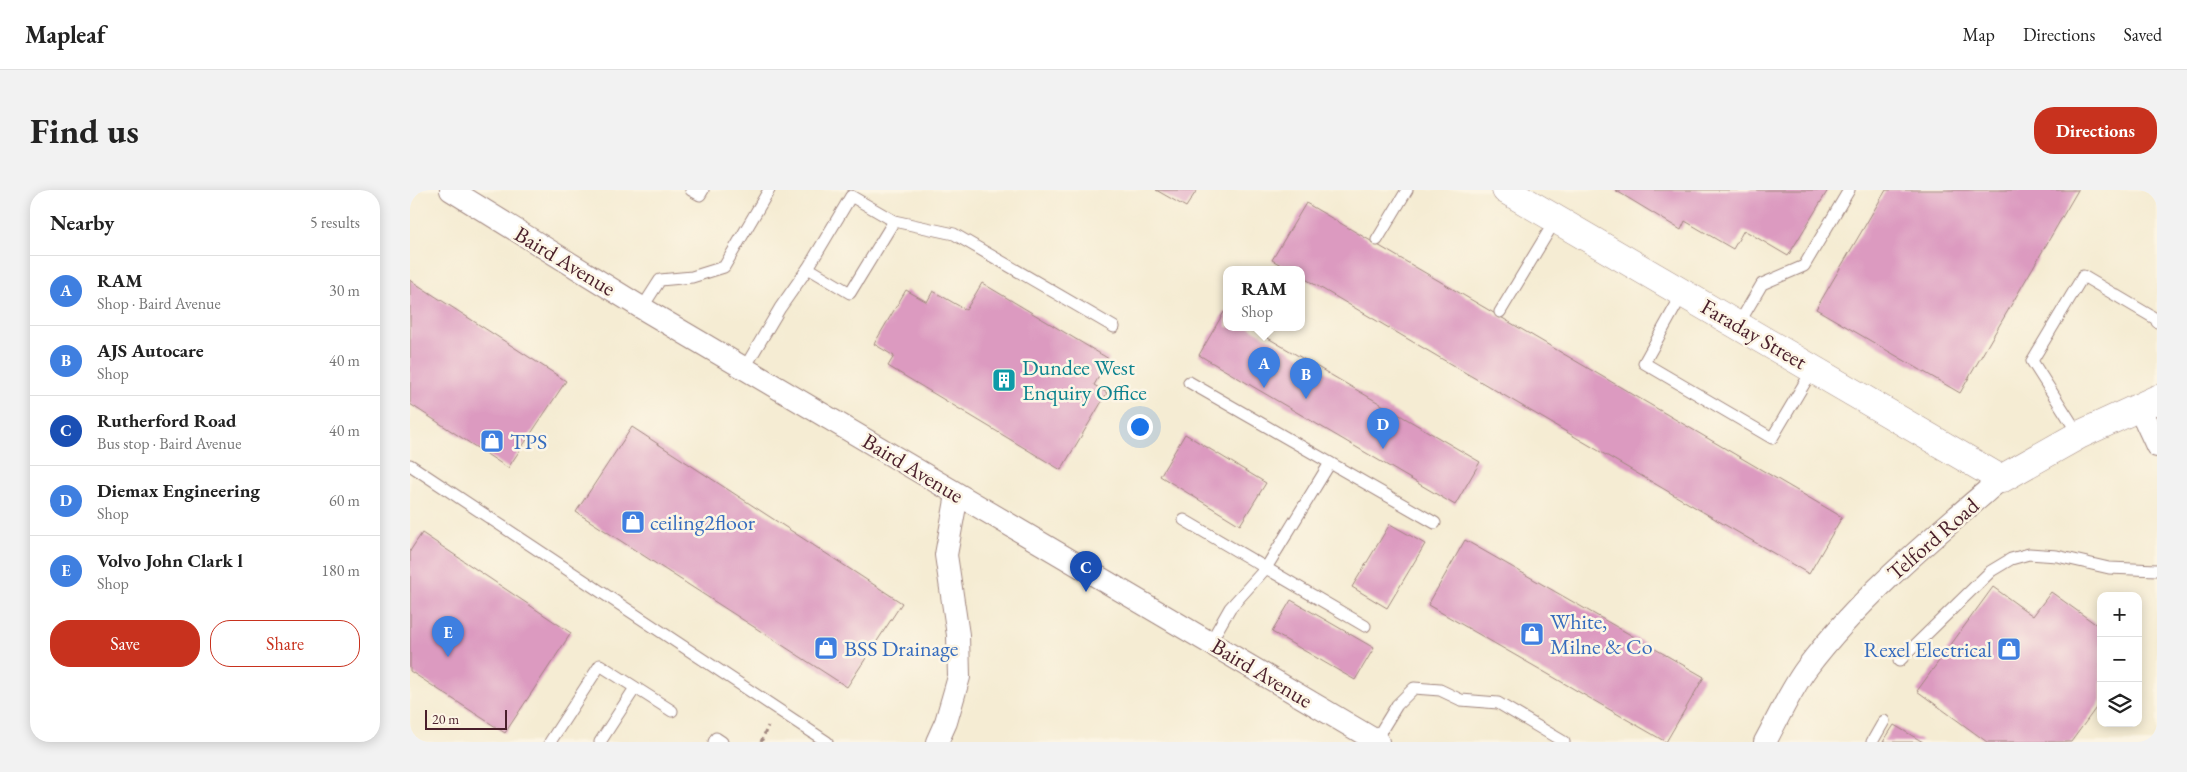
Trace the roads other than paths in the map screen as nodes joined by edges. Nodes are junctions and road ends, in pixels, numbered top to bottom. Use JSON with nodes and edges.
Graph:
{"nodes":[{"id":1,"x":451,"y":190,"type":"edge"},
{"id":2,"x":691,"y":190,"type":"edge"},
{"id":3,"x":703,"y":190,"type":"edge"},
{"id":4,"x":769,"y":190,"type":"edge"},
{"id":5,"x":1407,"y":190,"type":"edge"},
{"id":6,"x":1506,"y":190,"type":"edge"},
{"id":7,"x":1849,"y":190,"type":"edge"},
{"id":8,"x":1556,"y":219,"type":"junction"},
{"id":9,"x":894,"y":221,"type":"junction"},
{"id":10,"x":1376,"y":240,"type":"dead end"},
{"id":11,"x":808,"y":268,"type":"junction"},
{"id":12,"x":1683,"y":293,"type":"junction"},
{"id":13,"x":642,"y":308,"type":"junction"},
{"id":14,"x":1500,"y":312,"type":"dead end"},
{"id":15,"x":2157,"y":322,"type":"edge"},
{"id":16,"x":1738,"y":325,"type":"junction"},
{"id":17,"x":1114,"y":327,"type":"dead end"},
{"id":18,"x":1813,"y":368,"type":"junction"},
{"id":19,"x":744,"y":369,"type":"junction"},
{"id":20,"x":1190,"y":382,"type":"dead end"},
{"id":21,"x":2148,"y":403,"type":"edge"},
{"id":22,"x":2078,"y":435,"type":"junction"},
{"id":23,"x":2157,"y":446,"type":"edge"},
{"id":24,"x":1330,"y":463,"type":"junction"},
{"id":25,"x":410,"y":465,"type":"edge"},
{"id":26,"x":2001,"y":479,"type":"junction"},
{"id":27,"x":957,"y":495,"type":"junction"},
{"id":28,"x":1184,"y":520,"type":"dead end"},
{"id":29,"x":1435,"y":523,"type":"dead end"},
{"id":30,"x":1266,"y":568,"type":"junction"},
{"id":31,"x":2157,"y":570,"type":"edge"},
{"id":32,"x":1365,"y":626,"type":"dead end"},
{"id":33,"x":1210,"y":643,"type":"junction"},
{"id":34,"x":1899,"y":661,"type":"dead end"},
{"id":35,"x":635,"y":688,"type":"junction"},
{"id":36,"x":672,"y":711,"type":"dead end"},
{"id":37,"x":1884,"y":721,"type":"dead end"},
{"id":38,"x":1377,"y":741,"type":"edge"},
{"id":39,"x":550,"y":742,"type":"edge"},
{"id":40,"x":600,"y":742,"type":"edge"},
{"id":41,"x":714,"y":742,"type":"edge"},
{"id":42,"x":722,"y":742,"type":"edge"},
{"id":43,"x":827,"y":742,"type":"edge"},
{"id":44,"x":937,"y":742,"type":"edge"},
{"id":45,"x":1564,"y":742,"type":"edge"},
{"id":46,"x":1765,"y":742,"type":"edge"},
{"id":47,"x":1872,"y":742,"type":"edge"}],
"edges":[{"from":1,"to":13,"type":"street","name":"Baird Avenue"},
{"from":2,"to":3,"type":"lane"},
{"from":4,"to":13,"type":"lane"},
{"from":5,"to":10,"type":"lane"},
{"from":6,"to":8,"type":"street","name":"Faraday Street"},
{"from":7,"to":16,"type":"lane"},
{"from":8,"to":12,"type":"street","name":"Faraday Street"},
{"from":8,"to":14,"type":"lane"},
{"from":9,"to":11,"type":"lane"},
{"from":9,"to":11,"type":"lane"},
{"from":9,"to":17,"type":"lane"},
{"from":11,"to":19,"type":"lane"},
{"from":12,"to":16,"type":"street","name":"Faraday Street"},
{"from":12,"to":18,"type":"lane"},
{"from":13,"to":19,"type":"street","name":"Baird Avenue"},
{"from":15,"to":22,"type":"lane"},
{"from":16,"to":18,"type":"street","name":"Faraday Street"},
{"from":18,"to":26,"type":"street","name":"Faraday Street"},
{"from":19,"to":27,"type":"street","name":"Baird Avenue"},
{"from":20,"to":24,"type":"lane"},
{"from":21,"to":22,"type":"street","name":"Telford Road"},
{"from":21,"to":23,"type":"street"},
{"from":22,"to":26,"type":"street","name":"Telford Road"},
{"from":24,"to":29,"type":"lane"},
{"from":24,"to":30,"type":"lane"},
{"from":25,"to":43,"type":"lane"},
{"from":26,"to":46,"type":"street","name":"Telford Road"},
{"from":27,"to":33,"type":"street","name":"Baird Avenue"},
{"from":27,"to":44,"type":"street"},
{"from":28,"to":30,"type":"lane"},
{"from":30,"to":32,"type":"lane"},
{"from":30,"to":33,"type":"lane"},
{"from":31,"to":34,"type":"lane"},
{"from":33,"to":38,"type":"street","name":"Baird Avenue"},
{"from":35,"to":36,"type":"lane"},
{"from":35,"to":39,"type":"lane"},
{"from":35,"to":40,"type":"lane"},
{"from":37,"to":47,"type":"lane"},
{"from":38,"to":45,"type":"lane"},
{"from":41,"to":42,"type":"lane"}]}
